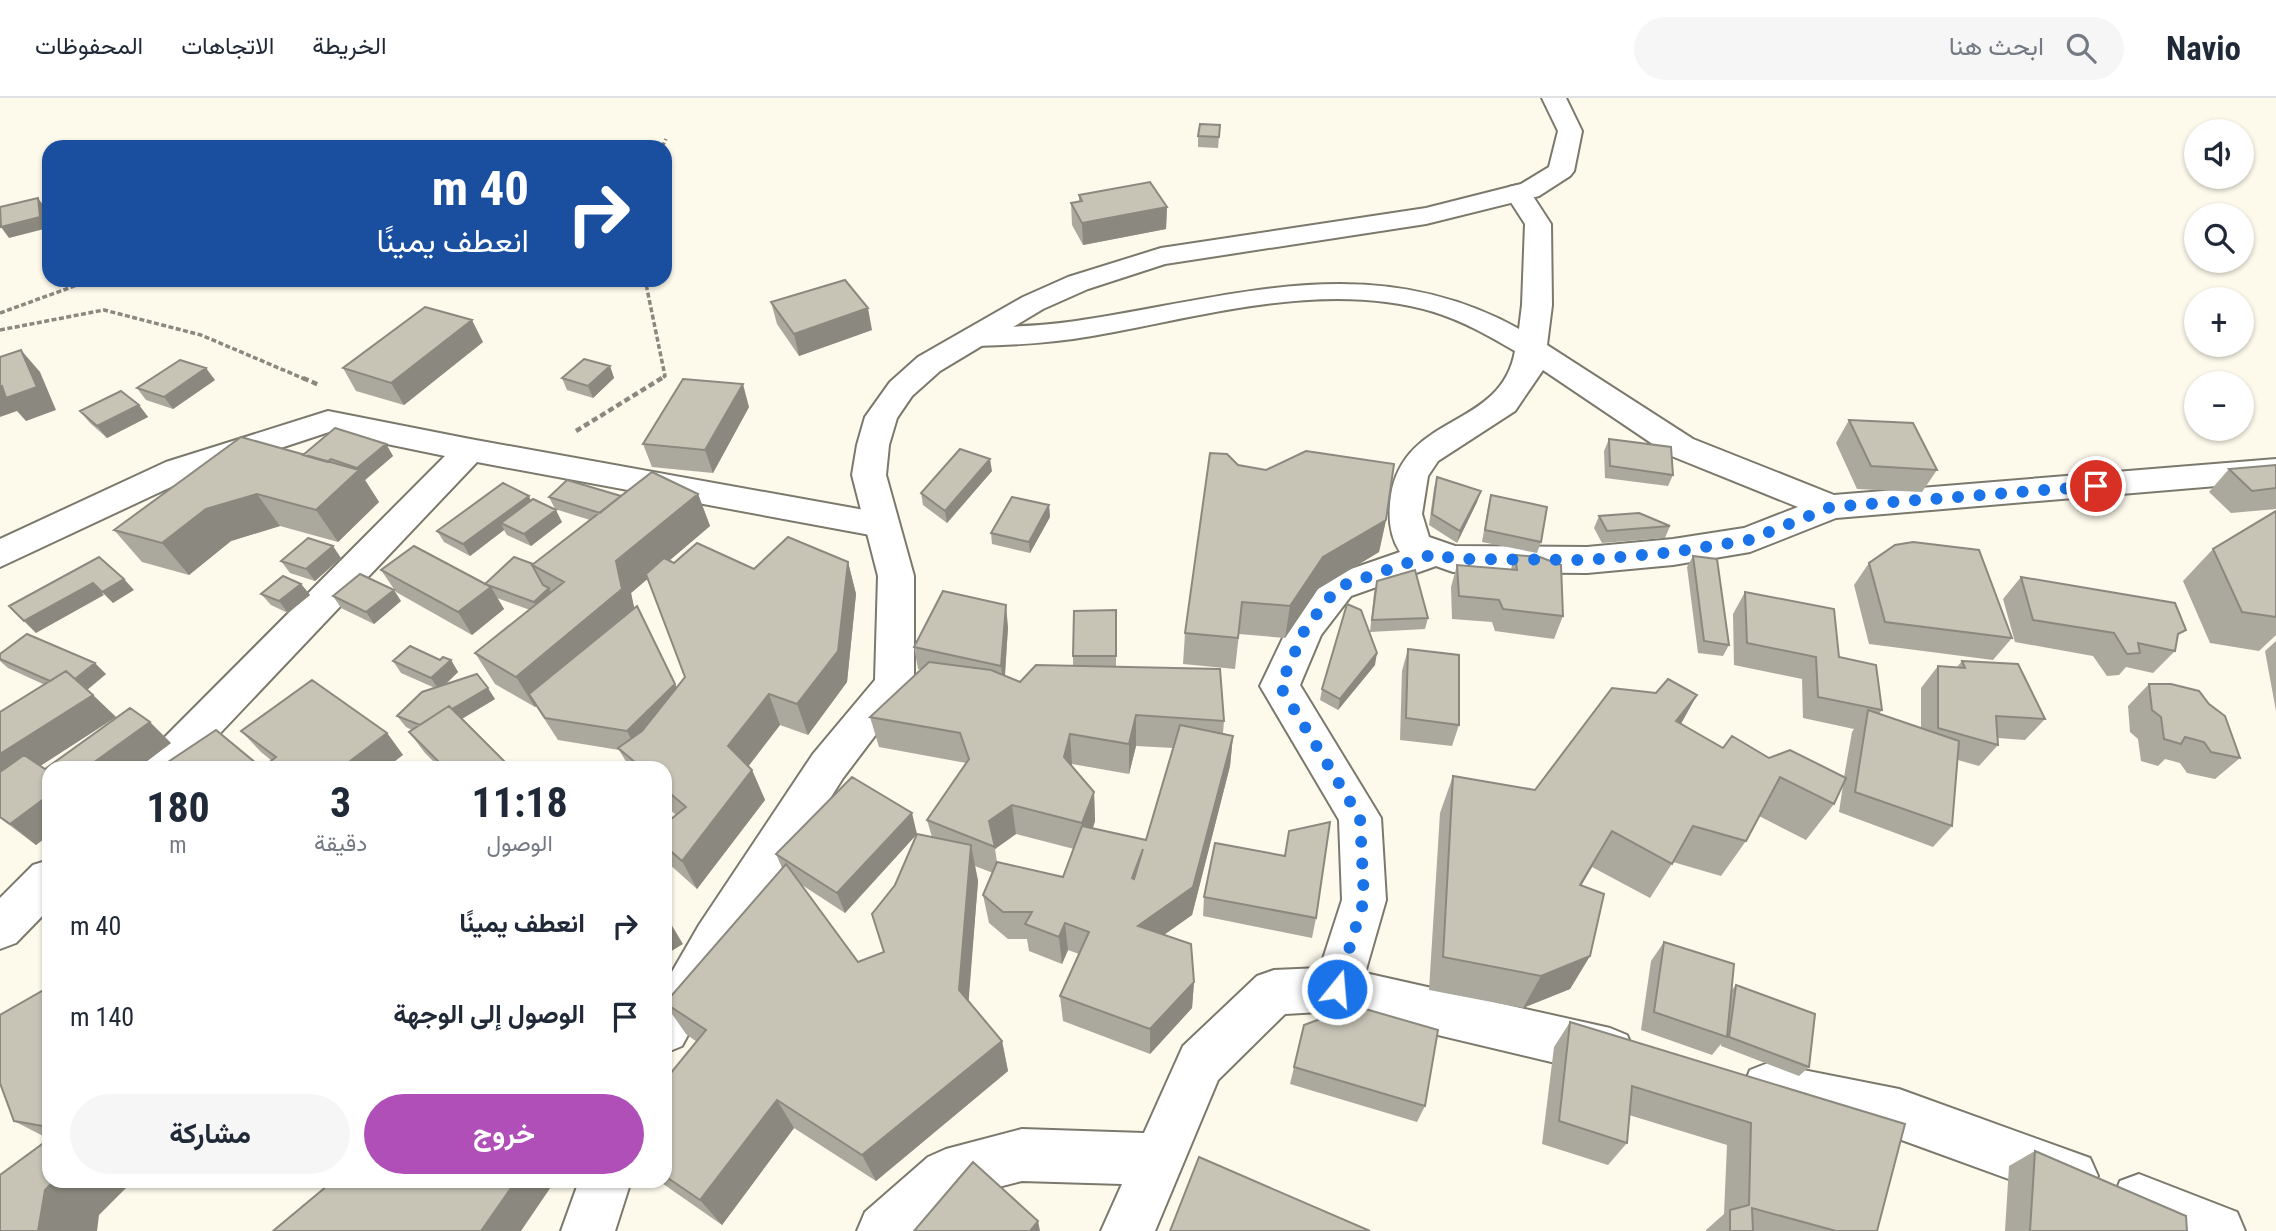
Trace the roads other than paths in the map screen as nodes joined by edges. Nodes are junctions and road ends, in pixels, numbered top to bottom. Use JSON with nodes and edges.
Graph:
{"nodes":[{"id":1,"x":1554,"y":98,"type":"edge"},
{"id":2,"x":1518,"y":193,"type":"junction"},
{"id":3,"x":975,"y":337,"type":"junction"},
{"id":4,"x":1531,"y":348,"type":"junction"},
{"id":5,"x":470,"y":450,"type":"junction"},
{"id":6,"x":2276,"y":470,"type":"edge"},
{"id":7,"x":1831,"y":507,"type":"junction"},
{"id":8,"x":881,"y":525,"type":"junction"},
{"id":9,"x":1436,"y":553,"type":"junction"},
{"id":10,"x":0,"y":554,"type":"edge"},
{"id":11,"x":168,"y":761,"type":"edge"},
{"id":12,"x":42,"y":886,"type":"edge"},
{"id":13,"x":0,"y":928,"type":"edge"},
{"id":14,"x":1337,"y":989,"type":"junction"},
{"id":15,"x":672,"y":1017,"type":"edge"},
{"id":16,"x":1647,"y":1060,"type":"edge"},
{"id":17,"x":1728,"y":1078,"type":"edge"},
{"id":18,"x":1157,"y":1159,"type":"junction"},
{"id":19,"x":603,"y":1188,"type":"edge"},
{"id":20,"x":588,"y":1231,"type":"edge"},
{"id":21,"x":884,"y":1231,"type":"edge"},
{"id":22,"x":1128,"y":1231,"type":"edge"},
{"id":23,"x":2218,"y":1231,"type":"edge"}],
"edges":[{"from":1,"to":2,"type":"street"},
{"from":2,"to":3,"type":"street"},
{"from":2,"to":4,"type":"street"},
{"from":3,"to":4,"type":"street"},
{"from":3,"to":8,"type":"street"},
{"from":4,"to":7,"type":"street"},
{"from":4,"to":9,"type":"street"},
{"from":5,"to":8,"type":"street"},
{"from":5,"to":10,"type":"street"},
{"from":5,"to":11,"type":"street"},
{"from":6,"to":7,"type":"street"},
{"from":7,"to":9,"type":"street"},
{"from":8,"to":15,"type":"street"},
{"from":9,"to":14,"type":"street"},
{"from":12,"to":13,"type":"street"},
{"from":14,"to":16,"type":"street"},
{"from":14,"to":18,"type":"street"},
{"from":17,"to":23,"type":"street"},
{"from":18,"to":21,"type":"street"},
{"from":18,"to":22,"type":"street"},
{"from":19,"to":20,"type":"street"}]}
